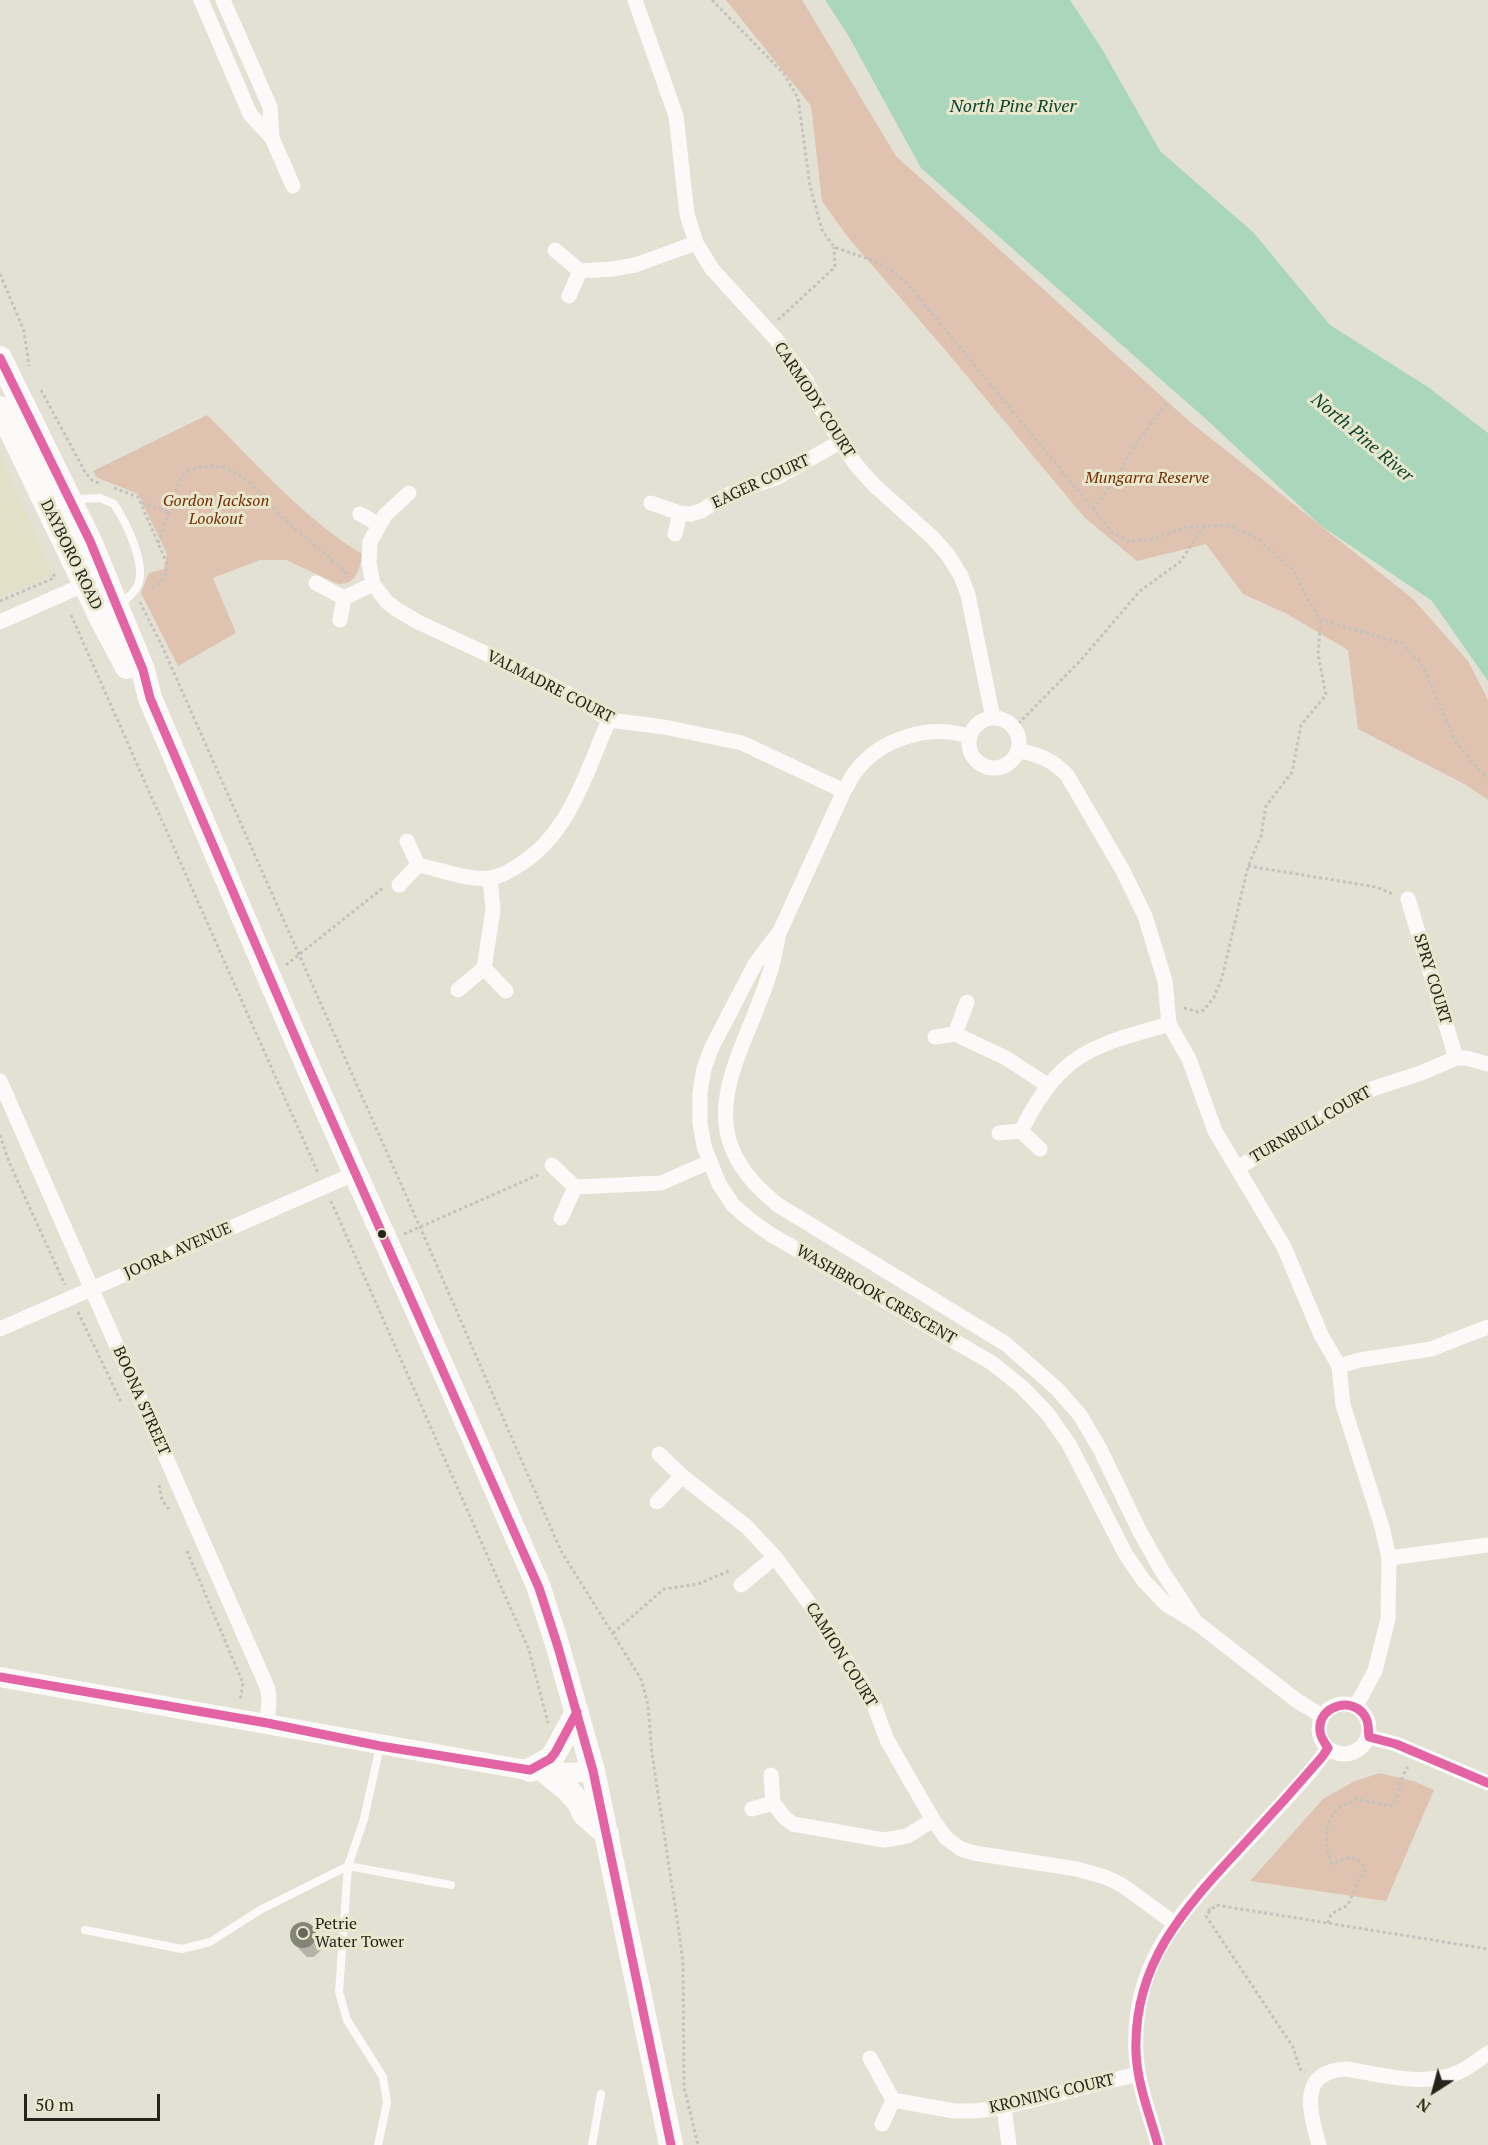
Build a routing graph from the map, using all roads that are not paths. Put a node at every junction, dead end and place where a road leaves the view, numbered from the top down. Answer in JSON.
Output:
{"nodes":[{"id":1,"x":201,"y":0,"type":"edge"},
{"id":2,"x":223,"y":0,"type":"edge"},
{"id":3,"x":635,"y":0,"type":"edge"},
{"id":4,"x":272,"y":138,"type":"junction"},
{"id":5,"x":294,"y":186,"type":"dead end"},
{"id":6,"x":696,"y":243,"type":"junction"},
{"id":7,"x":555,"y":249,"type":"dead end"},
{"id":8,"x":580,"y":271,"type":"junction"},
{"id":9,"x":569,"y":296,"type":"dead end"},
{"id":10,"x":0,"y":358,"type":"edge"},
{"id":11,"x":0,"y":408,"type":"edge"},
{"id":12,"x":840,"y":442,"type":"junction"},
{"id":13,"x":409,"y":494,"type":"dead end"},
{"id":14,"x":70,"y":500,"type":"junction"},
{"id":15,"x":651,"y":503,"type":"dead end"},
{"id":16,"x":680,"y":513,"type":"junction"},
{"id":17,"x":360,"y":514,"type":"dead end"},
{"id":18,"x":378,"y":524,"type":"junction"},
{"id":19,"x":675,"y":534,"type":"dead end"},
{"id":20,"x":95,"y":580,"type":"junction"},
{"id":21,"x":316,"y":584,"type":"dead end"},
{"id":22,"x":373,"y":584,"type":"junction"},
{"id":23,"x":344,"y":598,"type":"junction"},
{"id":24,"x":126,"y":599,"type":"junction"},
{"id":25,"x":340,"y":620,"type":"dead end"},
{"id":26,"x":0,"y":622,"type":"edge"},
{"id":27,"x":150,"y":698,"type":"junction"},
{"id":28,"x":993,"y":718,"type":"junction"},
{"id":29,"x":609,"y":720,"type":"junction"},
{"id":30,"x":969,"y":737,"type":"junction"},
{"id":31,"x":1019,"y":751,"type":"junction"},
{"id":32,"x":844,"y":791,"type":"junction"},
{"id":33,"x":407,"y":841,"type":"dead end"},
{"id":34,"x":418,"y":865,"type":"junction"},
{"id":35,"x":490,"y":878,"type":"junction"},
{"id":36,"x":399,"y":885,"type":"road end"},
{"id":37,"x":1408,"y":899,"type":"road end"},
{"id":38,"x":780,"y":931,"type":"junction"},
{"id":39,"x":484,"y":968,"type":"junction"},
{"id":40,"x":458,"y":990,"type":"dead end"},
{"id":41,"x":506,"y":991,"type":"dead end"},
{"id":42,"x":967,"y":1002,"type":"dead end"},
{"id":43,"x":1169,"y":1024,"type":"junction"},
{"id":44,"x":956,"y":1034,"type":"junction"},
{"id":45,"x":935,"y":1037,"type":"dead end"},
{"id":46,"x":1456,"y":1058,"type":"junction"},
{"id":47,"x":1488,"y":1064,"type":"edge"},
{"id":48,"x":0,"y":1081,"type":"edge"},
{"id":49,"x":1049,"y":1086,"type":"junction"},
{"id":50,"x":1021,"y":1131,"type":"junction"},
{"id":51,"x":999,"y":1133,"type":"dead end"},
{"id":52,"x":1040,"y":1149,"type":"dead end"},
{"id":53,"x":709,"y":1162,"type":"junction"},
{"id":54,"x":552,"y":1165,"type":"road end"},
{"id":55,"x":1237,"y":1168,"type":"junction"},
{"id":56,"x":356,"y":1173,"type":"junction"},
{"id":57,"x":575,"y":1188,"type":"junction"},
{"id":58,"x":561,"y":1218,"type":"dead end"},
{"id":59,"x":92,"y":1289,"type":"junction"},
{"id":60,"x":1488,"y":1327,"type":"edge"},
{"id":61,"x":0,"y":1329,"type":"edge"},
{"id":62,"x":1339,"y":1366,"type":"junction"},
{"id":63,"x":660,"y":1454,"type":"dead end"},
{"id":64,"x":682,"y":1476,"type":"junction"},
{"id":65,"x":657,"y":1502,"type":"dead end"},
{"id":66,"x":1488,"y":1545,"type":"edge"},
{"id":67,"x":775,"y":1557,"type":"junction"},
{"id":68,"x":1389,"y":1558,"type":"junction"},
{"id":69,"x":741,"y":1585,"type":"dead end"},
{"id":70,"x":1197,"y":1623,"type":"junction"},
{"id":71,"x":0,"y":1677,"type":"edge"},
{"id":72,"x":1356,"y":1707,"type":"junction"},
{"id":73,"x":576,"y":1712,"type":"junction"},
{"id":74,"x":1322,"y":1716,"type":"junction"},
{"id":75,"x":267,"y":1724,"type":"junction"},
{"id":76,"x":1369,"y":1737,"type":"junction"},
{"id":77,"x":380,"y":1746,"type":"junction"},
{"id":78,"x":1328,"y":1749,"type":"junction"},
{"id":79,"x":538,"y":1771,"type":"junction"},
{"id":80,"x":593,"y":1771,"type":"junction"},
{"id":81,"x":771,"y":1774,"type":"dead end"},
{"id":82,"x":1488,"y":1783,"type":"edge"},
{"id":83,"x":773,"y":1803,"type":"junction"},
{"id":84,"x":752,"y":1809,"type":"dead end"},
{"id":85,"x":933,"y":1820,"type":"junction"},
{"id":86,"x":607,"y":1834,"type":"junction"},
{"id":87,"x":348,"y":1866,"type":"junction"},
{"id":88,"x":451,"y":1885,"type":"dead end"},
{"id":89,"x":1174,"y":1923,"type":"junction"},
{"id":90,"x":85,"y":1930,"type":"dead end"},
{"id":91,"x":1488,"y":2053,"type":"edge"},
{"id":92,"x":870,"y":2058,"type":"dead end"},
{"id":93,"x":1138,"y":2074,"type":"junction"},
{"id":94,"x":601,"y":2094,"type":"dead end"},
{"id":95,"x":893,"y":2100,"type":"junction"},
{"id":96,"x":1004,"y":2107,"type":"junction"},
{"id":97,"x":882,"y":2124,"type":"dead end"},
{"id":98,"x":378,"y":2145,"type":"edge"},
{"id":99,"x":592,"y":2145,"type":"edge"},
{"id":100,"x":671,"y":2145,"type":"edge"},
{"id":101,"x":1009,"y":2145,"type":"edge"},
{"id":102,"x":1158,"y":2145,"type":"edge"},
{"id":103,"x":1319,"y":2145,"type":"edge"}],
"edges":[{"from":1,"to":4,"type":"street"},
{"from":2,"to":4,"type":"street"},
{"from":3,"to":6,"type":"street","name":"CARMODY COURT"},
{"from":4,"to":5,"type":"street"},
{"from":6,"to":8,"type":"street"},
{"from":6,"to":12,"type":"street","name":"CARMODY COURT"},
{"from":7,"to":8,"type":"street"},
{"from":8,"to":9,"type":"street"},
{"from":10,"to":14,"type":"main road","name":"DAYBORO ROAD"},
{"from":11,"to":20,"type":"main road","name":"DAYBORO ROAD"},
{"from":12,"to":16,"type":"street","name":"EAGER COURT"},
{"from":12,"to":28,"type":"street","name":"CARMODY COURT"},
{"from":13,"to":18,"type":"street"},
{"from":14,"to":20,"type":"main road","name":"DAYBORO ROAD"},
{"from":14,"to":24,"type":"lane"},
{"from":15,"to":16,"type":"street"},
{"from":16,"to":19,"type":"street"},
{"from":17,"to":18,"type":"street"},
{"from":18,"to":22,"type":"street"},
{"from":20,"to":24,"type":"main road","name":"DAYBORO ROAD"},
{"from":20,"to":26,"type":"street"},
{"from":20,"to":27,"type":"main road","name":"DAYBORO ROAD"},
{"from":21,"to":23,"type":"street"},
{"from":22,"to":23,"type":"street"},
{"from":22,"to":29,"type":"street","name":"VALMADRE COURT"},
{"from":23,"to":25,"type":"street"},
{"from":24,"to":27,"type":"main road","name":"DAYBORO ROAD"},
{"from":27,"to":56,"type":"main road","name":"DAYBORO ROAD"},
{"from":28,"to":30,"type":"street"},
{"from":28,"to":31,"type":"street"},
{"from":29,"to":32,"type":"street","name":"VALMADRE COURT"},
{"from":29,"to":35,"type":"street"},
{"from":30,"to":31,"type":"street"},
{"from":30,"to":32,"type":"street","name":"WASHBROOK CRESCENT"},
{"from":31,"to":43,"type":"street"},
{"from":32,"to":38,"type":"street","name":"WASHBROOK CRESCENT"},
{"from":33,"to":34,"type":"street"},
{"from":34,"to":35,"type":"street"},
{"from":34,"to":36,"type":"street"},
{"from":35,"to":39,"type":"street"},
{"from":37,"to":46,"type":"street","name":"SPRY COURT"},
{"from":38,"to":53,"type":"street","name":"WASHBROOK CRESCENT"},
{"from":38,"to":70,"type":"street","name":"WASHBROOK CRESCENT"},
{"from":39,"to":40,"type":"street"},
{"from":39,"to":41,"type":"street"},
{"from":42,"to":44,"type":"street"},
{"from":43,"to":49,"type":"street"},
{"from":43,"to":55,"type":"street"},
{"from":44,"to":45,"type":"street"},
{"from":44,"to":49,"type":"street"},
{"from":46,"to":47,"type":"street"},
{"from":46,"to":55,"type":"street","name":"TURNBULL COURT"},
{"from":48,"to":59,"type":"street","name":"BOONA STREET"},
{"from":49,"to":50,"type":"street"},
{"from":50,"to":51,"type":"street"},
{"from":50,"to":52,"type":"street"},
{"from":53,"to":57,"type":"street"},
{"from":53,"to":70,"type":"street","name":"WASHBROOK CRESCENT"},
{"from":54,"to":57,"type":"street"},
{"from":55,"to":62,"type":"street"},
{"from":56,"to":59,"type":"street","name":"JOORA AVENUE"},
{"from":56,"to":73,"type":"main road","name":"DAYBORO ROAD"},
{"from":57,"to":58,"type":"street"},
{"from":59,"to":61,"type":"street","name":"JOORA AVENUE"},
{"from":59,"to":75,"type":"street","name":"BOONA STREET"},
{"from":60,"to":62,"type":"street"},
{"from":62,"to":68,"type":"street"},
{"from":63,"to":64,"type":"street","name":"CAMION COURT"},
{"from":64,"to":65,"type":"street"},
{"from":64,"to":67,"type":"street","name":"CAMION COURT"},
{"from":66,"to":68,"type":"street"},
{"from":67,"to":69,"type":"street"},
{"from":67,"to":85,"type":"street","name":"CAMION COURT"},
{"from":68,"to":72,"type":"street"},
{"from":70,"to":74,"type":"street","name":"WASHBROOK CRESCENT"},
{"from":71,"to":75,"type":"street"},
{"from":72,"to":74,"type":"street"},
{"from":72,"to":76,"type":"street"},
{"from":73,"to":79,"type":"main road"},
{"from":73,"to":80,"type":"main road","name":"DAYBORO ROAD"},
{"from":74,"to":78,"type":"street"},
{"from":75,"to":77,"type":"street"},
{"from":76,"to":78,"type":"street"},
{"from":76,"to":82,"type":"street"},
{"from":77,"to":79,"type":"street"},
{"from":77,"to":87,"type":"lane"},
{"from":78,"to":89,"type":"street"},
{"from":79,"to":80,"type":"street"},
{"from":79,"to":86,"type":"main road"},
{"from":80,"to":86,"type":"main road","name":"DAYBORO ROAD"},
{"from":81,"to":83,"type":"street"},
{"from":83,"to":84,"type":"street"},
{"from":83,"to":85,"type":"street"},
{"from":85,"to":89,"type":"street","name":"CAMION COURT"},
{"from":86,"to":100,"type":"main road","name":"DAYBORO ROAD"},
{"from":87,"to":88,"type":"lane"},
{"from":87,"to":90,"type":"lane"},
{"from":87,"to":98,"type":"lane"},
{"from":89,"to":93,"type":"street"},
{"from":91,"to":103,"type":"street"},
{"from":92,"to":95,"type":"street"},
{"from":93,"to":96,"type":"street","name":"KRONING COURT"},
{"from":93,"to":102,"type":"street"},
{"from":94,"to":99,"type":"lane"},
{"from":95,"to":96,"type":"street","name":"KRONING COURT"},
{"from":95,"to":97,"type":"street"},
{"from":96,"to":101,"type":"street"}]}
